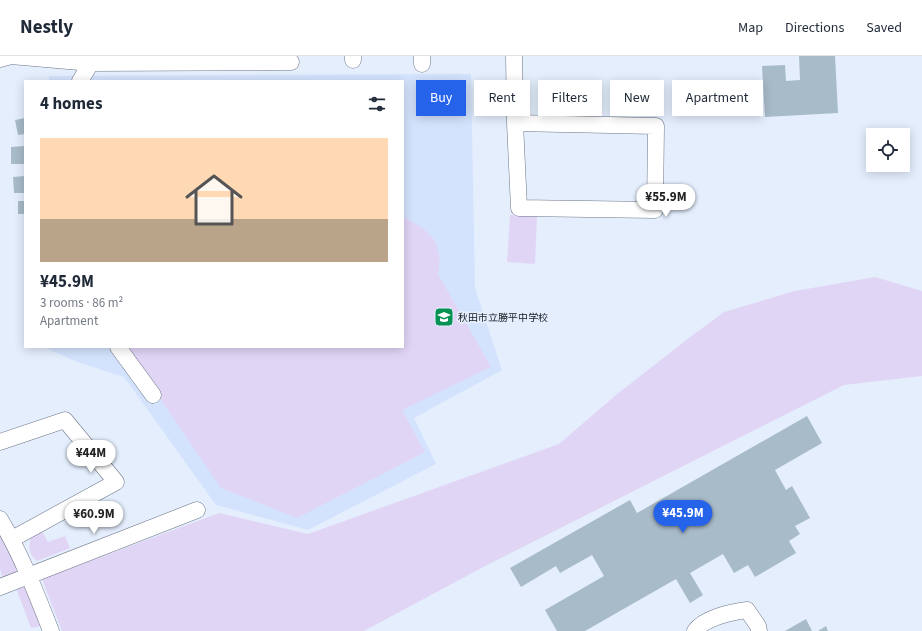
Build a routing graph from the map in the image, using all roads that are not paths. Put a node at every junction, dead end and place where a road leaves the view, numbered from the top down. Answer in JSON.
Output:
{"nodes":[{"id":1,"x":514,"y":56,"type":"edge"},
{"id":2,"x":0,"y":59,"type":"edge"},
{"id":3,"x":93,"y":60,"type":"edge"},
{"id":4,"x":292,"y":62,"type":"dead end"},
{"id":5,"x":81,"y":80,"type":"edge"},
{"id":6,"x":515,"y":123,"type":"junction"},
{"id":7,"x":119,"y":348,"type":"edge"},
{"id":8,"x":153,"y":396,"type":"dead end"},
{"id":9,"x":0,"y":442,"type":"edge"},
{"id":10,"x":197,"y":510,"type":"dead end"},
{"id":11,"x":0,"y":519,"type":"edge"},
{"id":12,"x":12,"y":539,"type":"junction"},
{"id":13,"x":29,"y":576,"type":"junction"},
{"id":14,"x":0,"y":587,"type":"edge"},
{"id":15,"x":52,"y":631,"type":"edge"},
{"id":16,"x":695,"y":631,"type":"edge"},
{"id":17,"x":759,"y":631,"type":"edge"}],
"edges":[{"from":1,"to":6,"type":"street"},
{"from":2,"to":3,"type":"street"},
{"from":3,"to":4,"type":"street"},
{"from":3,"to":5,"type":"street"},
{"from":6,"to":6,"type":"street"},
{"from":7,"to":8,"type":"street"},
{"from":9,"to":12,"type":"street"},
{"from":10,"to":13,"type":"street"},
{"from":11,"to":12,"type":"street"},
{"from":12,"to":13,"type":"street"},
{"from":13,"to":14,"type":"street"},
{"from":13,"to":15,"type":"street"},
{"from":16,"to":17,"type":"street"}]}
